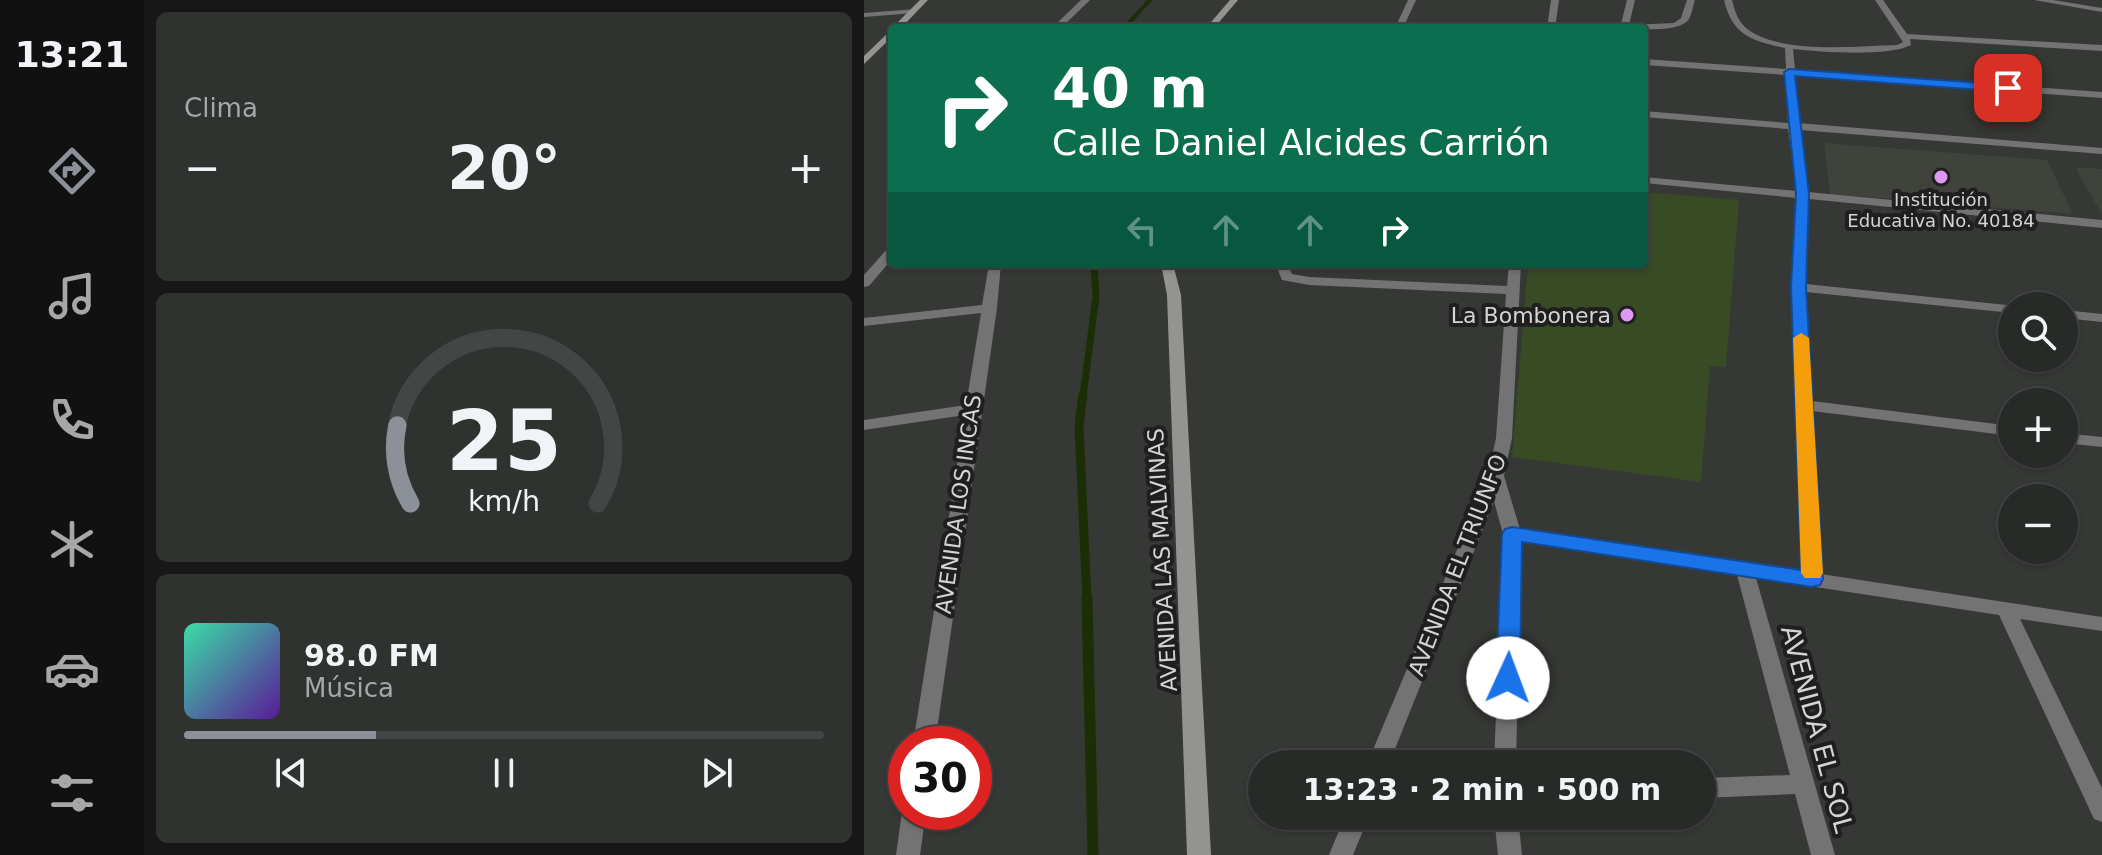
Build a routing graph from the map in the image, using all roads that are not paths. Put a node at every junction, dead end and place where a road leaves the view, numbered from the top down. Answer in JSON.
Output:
{"nodes":[{"id":1,"x":924,"y":0,"type":"edge"},
{"id":2,"x":1086,"y":0,"type":"edge"},
{"id":3,"x":1234,"y":0,"type":"edge"},
{"id":4,"x":1412,"y":0,"type":"edge"},
{"id":5,"x":1555,"y":0,"type":"edge"},
{"id":6,"x":1631,"y":0,"type":"edge"},
{"id":7,"x":1691,"y":0,"type":"edge"},
{"id":8,"x":1728,"y":0,"type":"edge"},
{"id":9,"x":1879,"y":0,"type":"edge"},
{"id":10,"x":2038,"y":0,"type":"edge"},
{"id":11,"x":2101,"y":5,"type":"edge"},
{"id":12,"x":914,"y":11,"type":"junction"},
{"id":13,"x":864,"y":15,"type":"edge"},
{"id":14,"x":900,"y":24,"type":"edge"},
{"id":15,"x":1060,"y":24,"type":"edge"},
{"id":16,"x":1213,"y":24,"type":"edge"},
{"id":17,"x":1401,"y":24,"type":"edge"},
{"id":18,"x":1552,"y":24,"type":"edge"},
{"id":19,"x":1625,"y":24,"type":"edge"},
{"id":20,"x":1648,"y":27,"type":"edge"},
{"id":21,"x":888,"y":36,"type":"edge"},
{"id":22,"x":1904,"y":36,"type":"junction"},
{"id":23,"x":1789,"y":48,"type":"junction"},
{"id":24,"x":2102,"y":48,"type":"edge"},
{"id":25,"x":864,"y":61,"type":"edge"},
{"id":26,"x":1648,"y":62,"type":"edge"},
{"id":27,"x":1789,"y":72,"type":"junction"},
{"id":28,"x":2102,"y":95,"type":"edge"},
{"id":29,"x":1648,"y":114,"type":"edge"},
{"id":30,"x":1793,"y":126,"type":"junction"},
{"id":31,"x":2102,"y":151,"type":"edge"},
{"id":32,"x":1648,"y":180,"type":"edge"},
{"id":33,"x":1803,"y":194,"type":"junction"},
{"id":34,"x":2102,"y":224,"type":"edge"},
{"id":35,"x":888,"y":256,"type":"edge"},
{"id":36,"x":995,"y":268,"type":"edge"},
{"id":37,"x":1168,"y":268,"type":"edge"},
{"id":38,"x":1514,"y":268,"type":"edge"},
{"id":39,"x":1287,"y":271,"type":"edge"},
{"id":40,"x":864,"y":283,"type":"edge"},
{"id":41,"x":1799,"y":287,"type":"junction"},
{"id":42,"x":1511,"y":290,"type":"junction"},
{"id":43,"x":990,"y":308,"type":"junction"},
{"id":44,"x":1998,"y":308,"type":"edge"},
{"id":45,"x":2078,"y":315,"type":"edge"},
{"id":46,"x":2102,"y":318,"type":"edge"},
{"id":47,"x":864,"y":322,"type":"edge"},
{"id":48,"x":1805,"y":405,"type":"junction"},
{"id":49,"x":971,"y":409,"type":"junction"},
{"id":50,"x":864,"y":425,"type":"edge"},
{"id":51,"x":1998,"y":429,"type":"edge"},
{"id":52,"x":2078,"y":439,"type":"edge"},
{"id":53,"x":2102,"y":442,"type":"edge"},
{"id":54,"x":1496,"y":476,"type":"junction"},
{"id":55,"x":1512,"y":534,"type":"junction"},
{"id":56,"x":1745,"y":571,"type":"junction"},
{"id":57,"x":1812,"y":579,"type":"junction"},
{"id":58,"x":2005,"y":608,"type":"junction"},
{"id":59,"x":2102,"y":624,"type":"edge"},
{"id":60,"x":927,"y":726,"type":"edge"},
{"id":61,"x":1384,"y":750,"type":"edge"},
{"id":62,"x":1505,"y":750,"type":"edge"},
{"id":63,"x":1803,"y":784,"type":"junction"},
{"id":64,"x":1716,"y":787,"type":"edge"},
{"id":65,"x":2102,"y":812,"type":"edge"},
{"id":66,"x":911,"y":830,"type":"edge"},
{"id":67,"x":1351,"y":830,"type":"edge"},
{"id":68,"x":1507,"y":830,"type":"edge"},
{"id":69,"x":908,"y":855,"type":"edge"},
{"id":70,"x":1199,"y":855,"type":"edge"},
{"id":71,"x":1341,"y":855,"type":"edge"},
{"id":72,"x":1510,"y":855,"type":"edge"},
{"id":73,"x":1823,"y":855,"type":"edge"}],
"edges":[{"from":1,"to":12,"type":"street"},
{"from":2,"to":15,"type":"street"},
{"from":3,"to":16,"type":"street"},
{"from":4,"to":17,"type":"street"},
{"from":5,"to":18,"type":"street"},
{"from":6,"to":19,"type":"street"},
{"from":7,"to":20,"type":"street"},
{"from":8,"to":23,"type":"street"},
{"from":9,"to":22,"type":"street"},
{"from":10,"to":11,"type":"street"},
{"from":12,"to":13,"type":"street"},
{"from":12,"to":14,"type":"street"},
{"from":21,"to":25,"type":"street"},
{"from":22,"to":23,"type":"street"},
{"from":22,"to":24,"type":"street"},
{"from":23,"to":27,"type":"street"},
{"from":26,"to":27,"type":"street"},
{"from":27,"to":28,"type":"street"},
{"from":27,"to":30,"type":"street"},
{"from":29,"to":30,"type":"street"},
{"from":30,"to":31,"type":"street"},
{"from":30,"to":33,"type":"street"},
{"from":32,"to":33,"type":"street"},
{"from":33,"to":34,"type":"street"},
{"from":33,"to":41,"type":"street"},
{"from":35,"to":40,"type":"street"},
{"from":36,"to":43,"type":"street","name":"AVENIDA LOS INCAS"},
{"from":37,"to":70,"type":"street","name":"AVENIDA LAS MALVINAS"},
{"from":38,"to":42,"type":"street","name":"AVENIDA EL TRIUNFO"},
{"from":39,"to":42,"type":"street"},
{"from":41,"to":44,"type":"street"},
{"from":41,"to":48,"type":"street"},
{"from":42,"to":54,"type":"street","name":"AVENIDA EL TRIUNFO"},
{"from":43,"to":47,"type":"street"},
{"from":43,"to":49,"type":"street","name":"AVENIDA LOS INCAS"},
{"from":45,"to":46,"type":"street"},
{"from":48,"to":51,"type":"street"},
{"from":48,"to":57,"type":"street"},
{"from":49,"to":50,"type":"street"},
{"from":49,"to":60,"type":"street","name":"AVENIDA LOS INCAS"},
{"from":52,"to":53,"type":"street"},
{"from":54,"to":55,"type":"street"},
{"from":54,"to":61,"type":"street","name":"AVENIDA EL TRIUNFO"},
{"from":55,"to":56,"type":"street"},
{"from":55,"to":62,"type":"street"},
{"from":56,"to":57,"type":"street"},
{"from":56,"to":63,"type":"street","name":"AVENIDA EL SOL"},
{"from":57,"to":58,"type":"street"},
{"from":58,"to":59,"type":"street"},
{"from":58,"to":65,"type":"street"},
{"from":63,"to":64,"type":"street"},
{"from":63,"to":73,"type":"street","name":"AVENIDA EL SOL"},
{"from":66,"to":69,"type":"street"},
{"from":67,"to":71,"type":"street"},
{"from":68,"to":72,"type":"street"}]}
